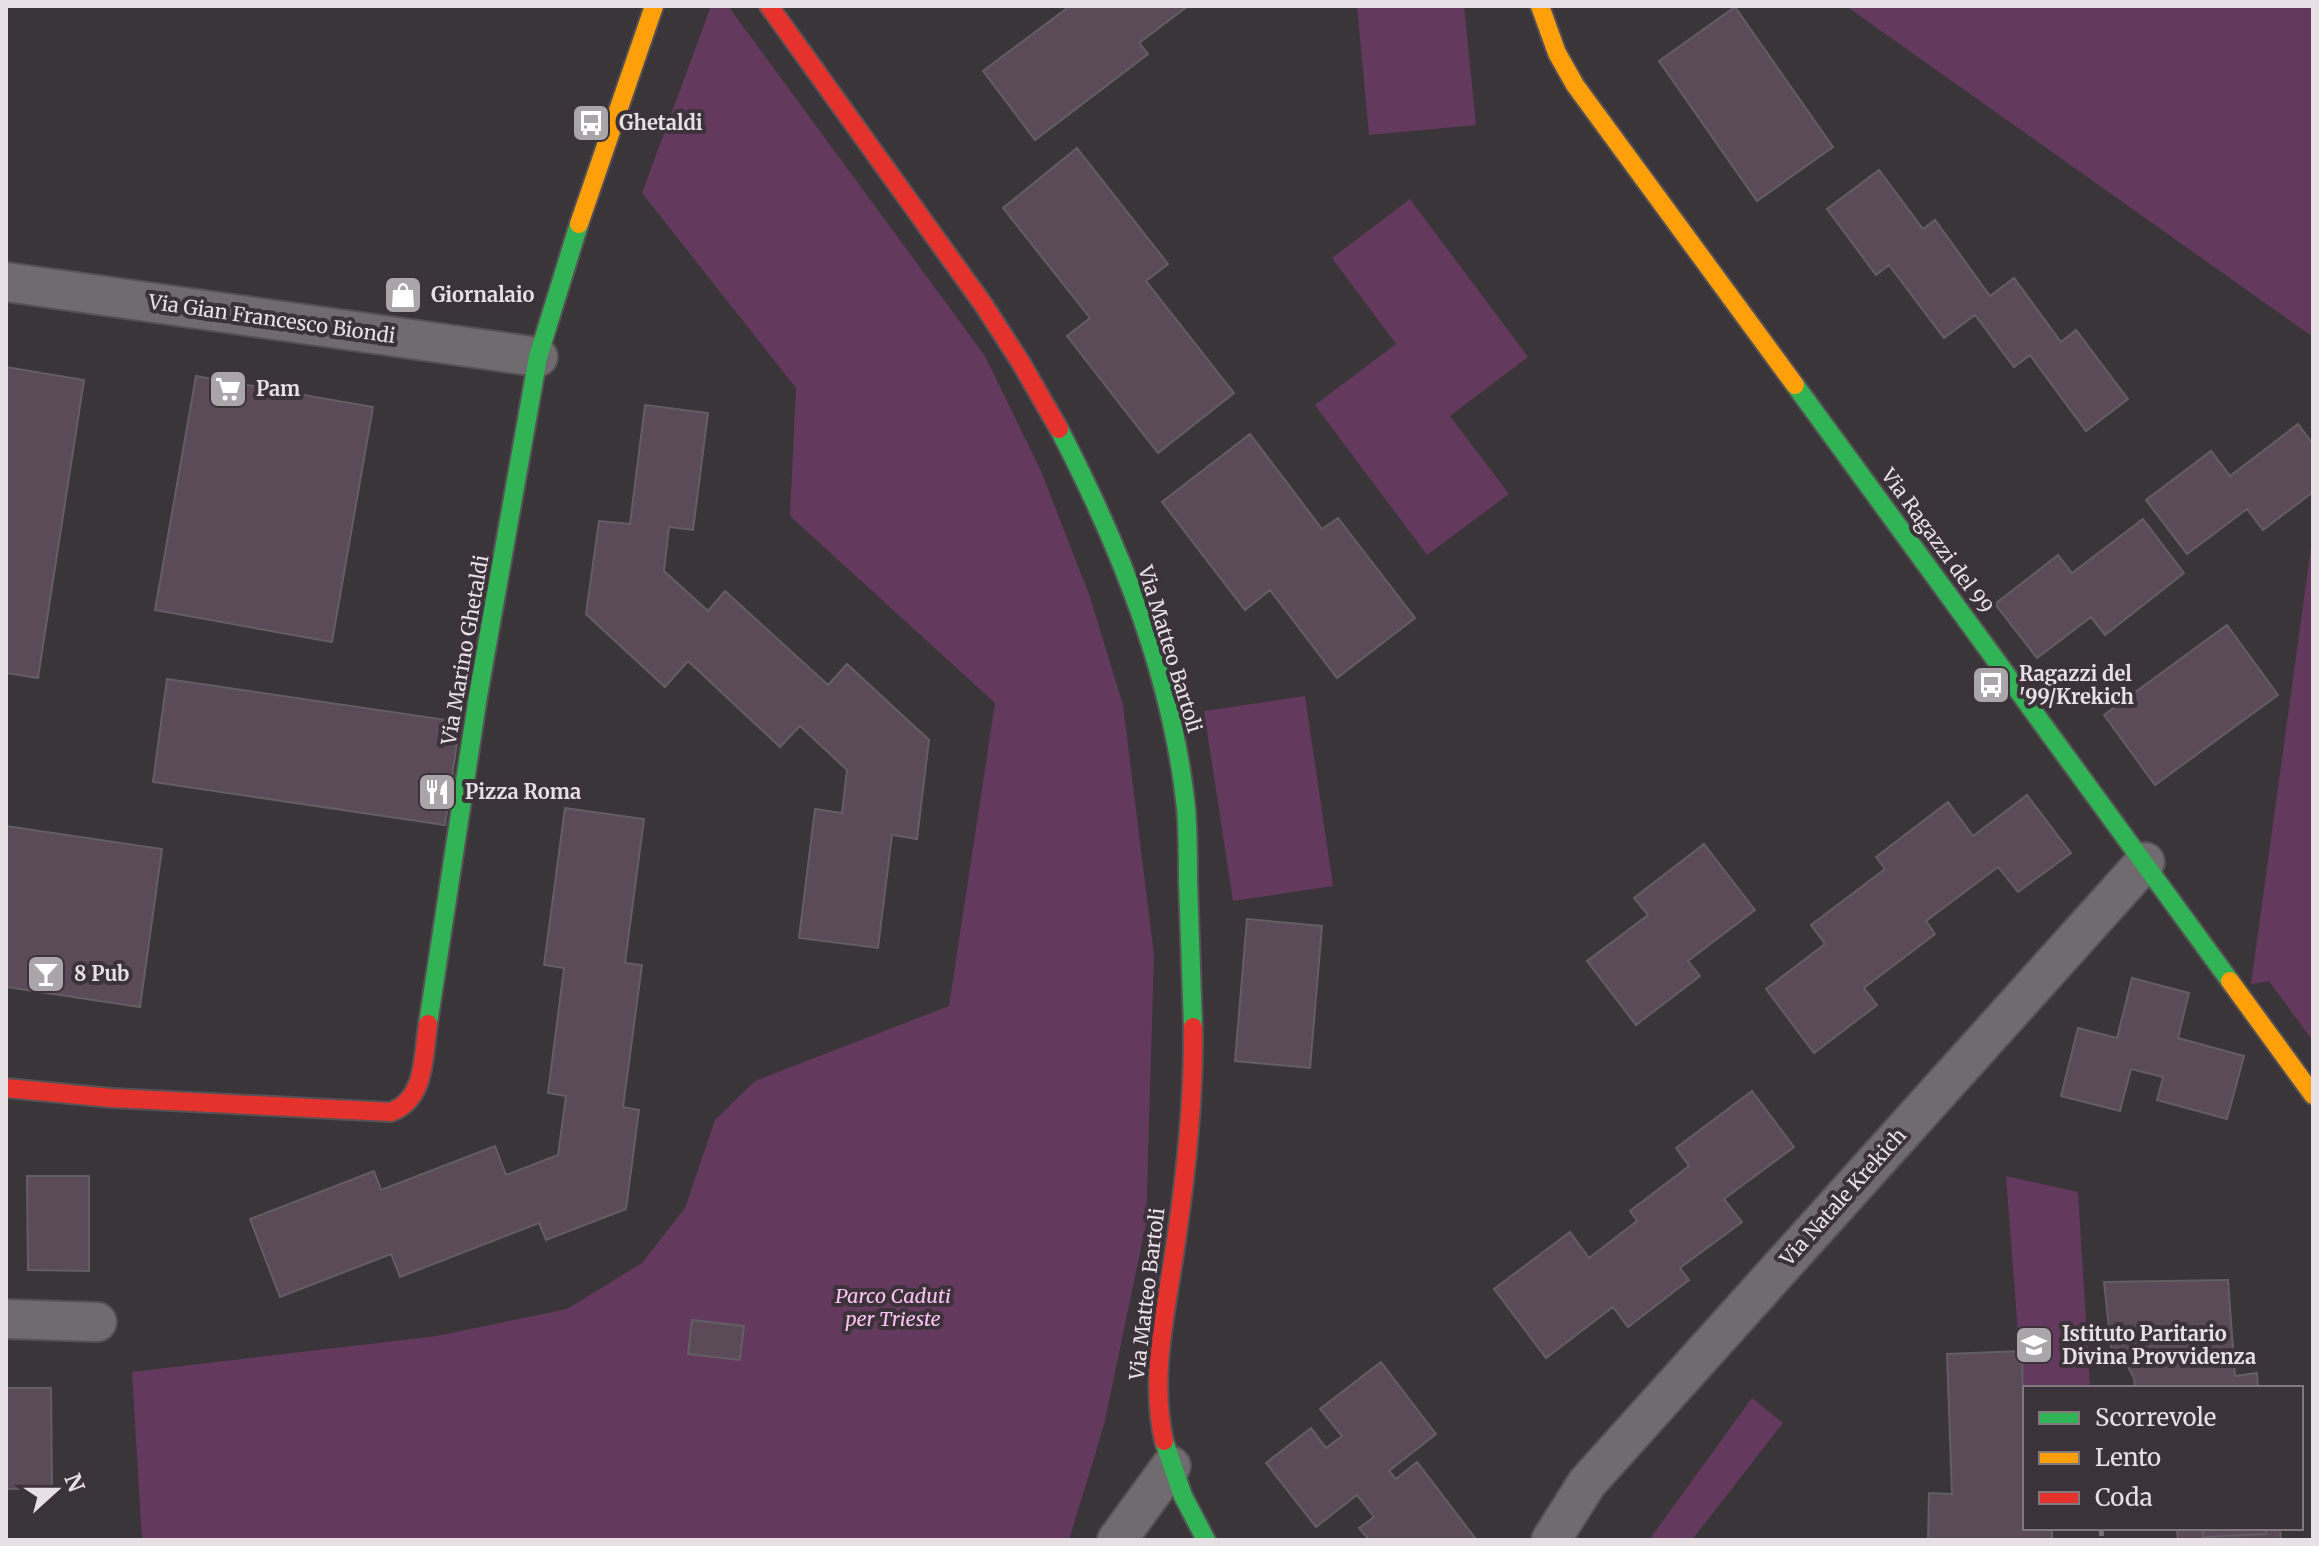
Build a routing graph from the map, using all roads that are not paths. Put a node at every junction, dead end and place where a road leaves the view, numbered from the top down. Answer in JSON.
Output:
{"nodes":[{"id":1,"x":654,"y":6,"type":"edge"},
{"id":2,"x":769,"y":6,"type":"edge"},
{"id":3,"x":1540,"y":6,"type":"edge"},
{"id":4,"x":6,"y":282,"type":"edge"},
{"id":5,"x":538,"y":357,"type":"junction"},
{"id":6,"x":2145,"y":862,"type":"junction"},
{"id":7,"x":6,"y":1088,"type":"edge"},
{"id":8,"x":2313,"y":1095,"type":"edge"},
{"id":9,"x":6,"y":1319,"type":"edge"},
{"id":10,"x":97,"y":1322,"type":"dead end"},
{"id":11,"x":1171,"y":1466,"type":"junction"},
{"id":12,"x":1117,"y":1540,"type":"edge"},
{"id":13,"x":1206,"y":1540,"type":"edge"},
{"id":14,"x":1551,"y":1540,"type":"edge"}],
"edges":[{"from":1,"to":5,"type":"street","name":"Via Marino Ghetaldi"},
{"from":2,"to":11,"type":"street","name":"Via Matteo Bartoli"},
{"from":3,"to":6,"type":"street","name":"Via Ragazzi del 99"},
{"from":4,"to":5,"type":"street","name":"Via Gian Francesco Biondi"},
{"from":5,"to":7,"type":"street","name":"Via Marino Ghetaldi"},
{"from":6,"to":8,"type":"street","name":"Via Ragazzi del 99"},
{"from":6,"to":14,"type":"street","name":"Via Natale Krekich"},
{"from":9,"to":10,"type":"street"},
{"from":11,"to":12,"type":"street"},
{"from":11,"to":13,"type":"street","name":"Via Matteo Bartoli"}]}
